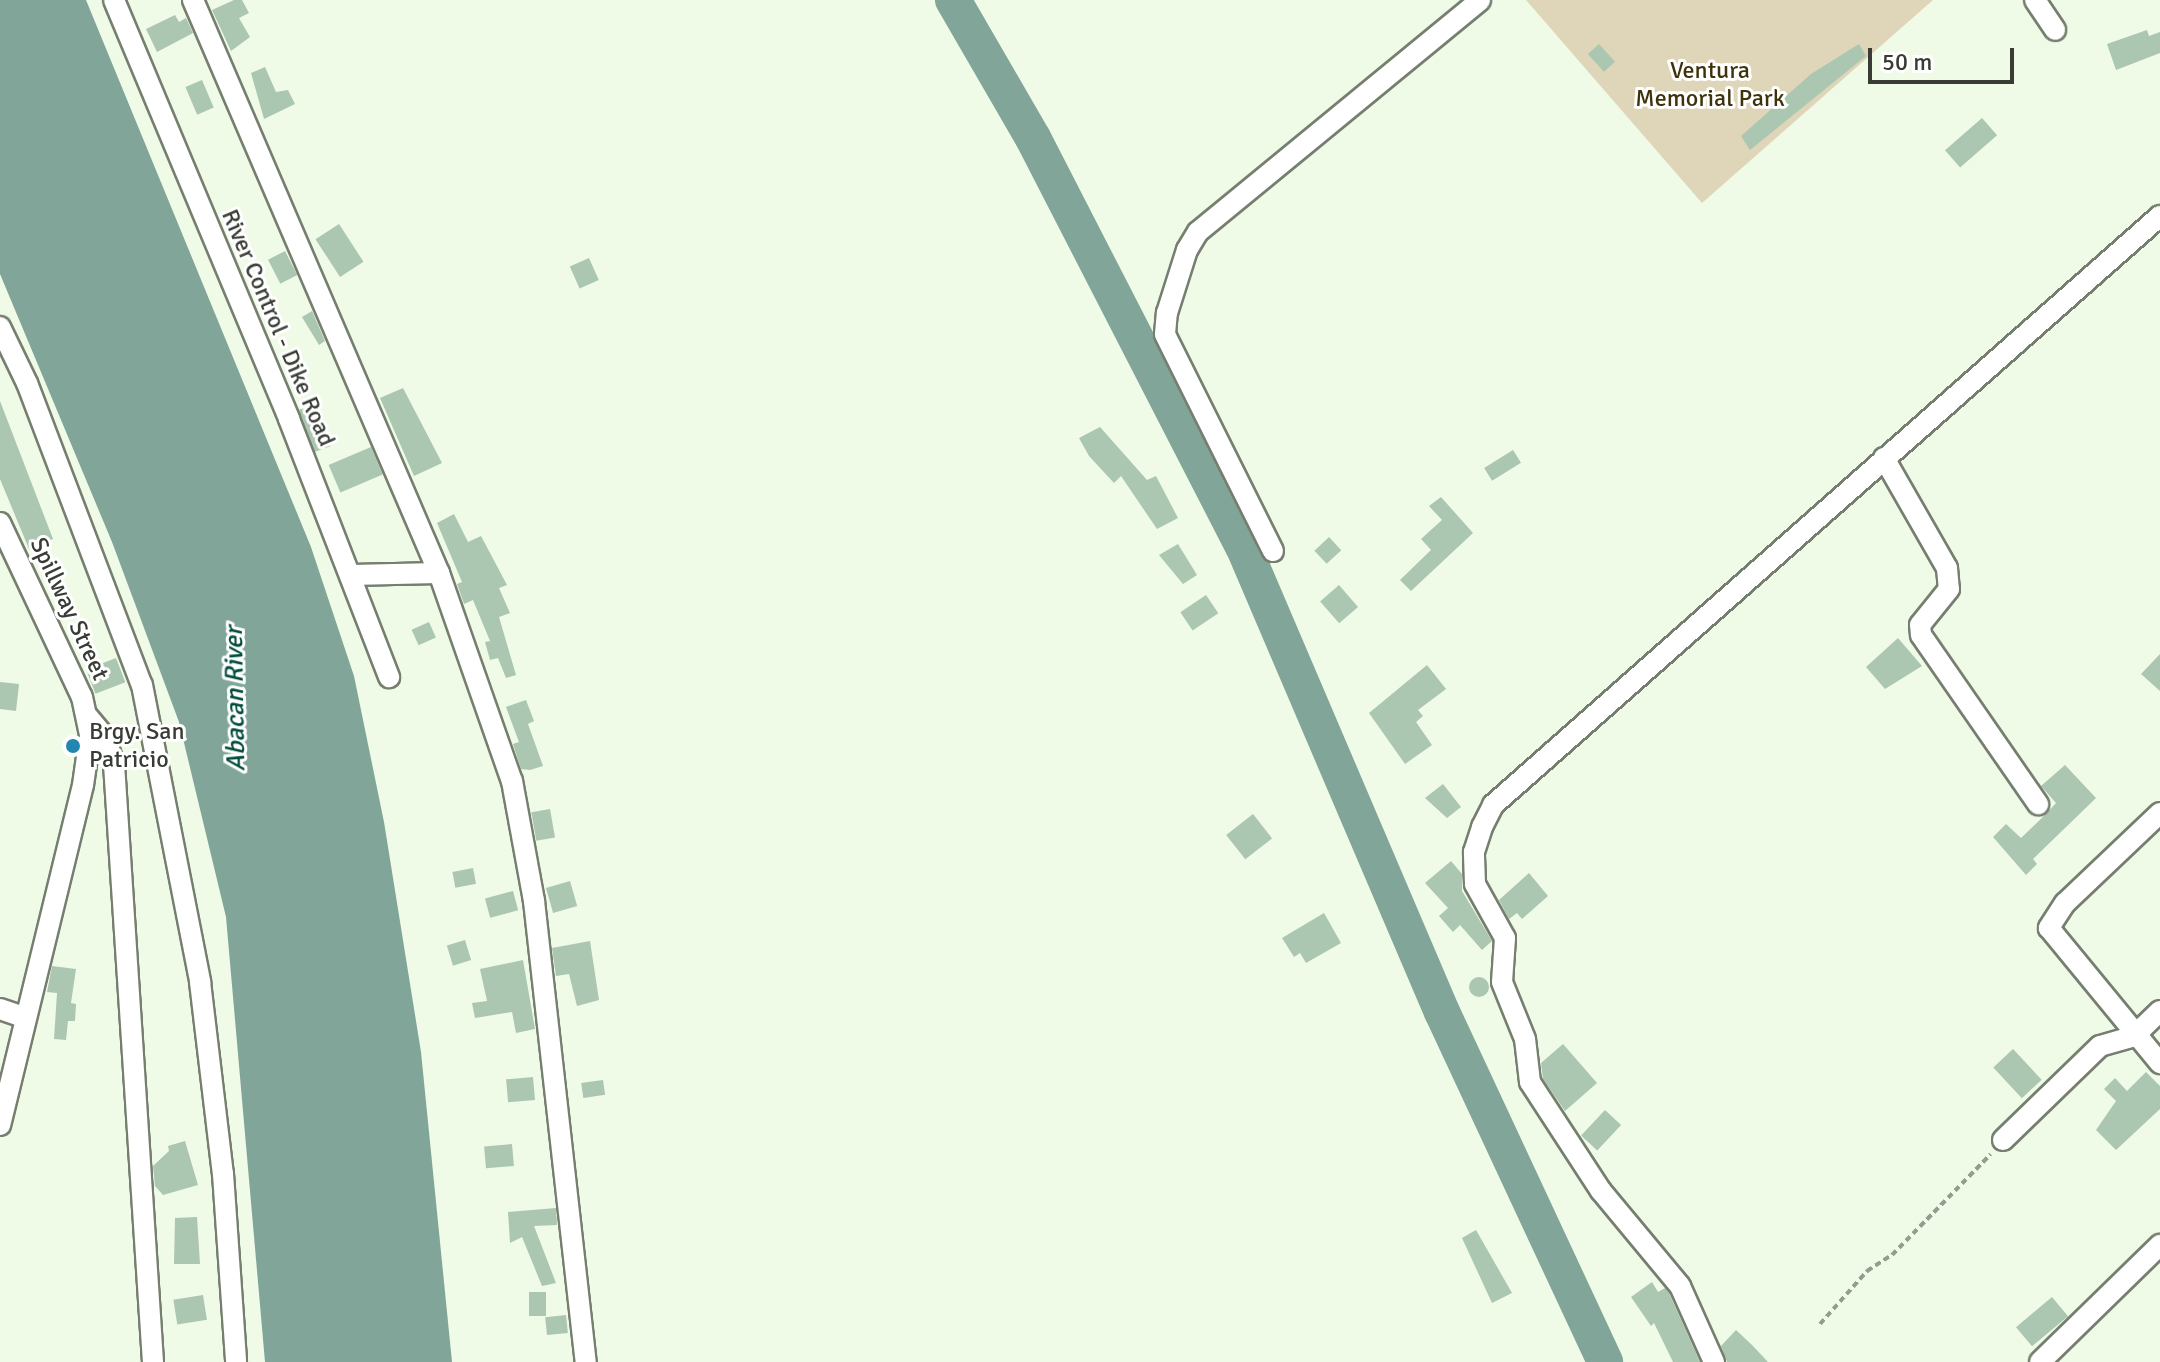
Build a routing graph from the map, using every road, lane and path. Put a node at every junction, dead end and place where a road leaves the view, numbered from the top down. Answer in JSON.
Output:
{"nodes":[{"id":1,"x":114,"y":0,"type":"edge"},
{"id":2,"x":193,"y":0,"type":"edge"},
{"id":3,"x":1480,"y":0,"type":"edge"},
{"id":4,"x":2035,"y":0,"type":"edge"},
{"id":5,"x":2055,"y":30,"type":"dead end"},
{"id":6,"x":2160,"y":216,"type":"edge"},
{"id":7,"x":0,"y":327,"type":"edge"},
{"id":8,"x":1884,"y":458,"type":"junction"},
{"id":9,"x":0,"y":523,"type":"edge"},
{"id":10,"x":1273,"y":551,"type":"dead end"},
{"id":11,"x":439,"y":573,"type":"junction"},
{"id":12,"x":350,"y":575,"type":"junction"},
{"id":13,"x":389,"y":677,"type":"dead end"},
{"id":14,"x":88,"y":717,"type":"junction"},
{"id":15,"x":2038,"y":804,"type":"dead end"},
{"id":16,"x":2160,"y":813,"type":"edge"},
{"id":17,"x":0,"y":1009,"type":"edge"},
{"id":18,"x":2160,"y":1011,"type":"edge"},
{"id":19,"x":23,"y":1017,"type":"junction"},
{"id":20,"x":2134,"y":1036,"type":"junction"},
{"id":21,"x":2160,"y":1063,"type":"edge"},
{"id":22,"x":0,"y":1125,"type":"edge"},
{"id":23,"x":2003,"y":1140,"type":"joint"},
{"id":24,"x":2160,"y":1245,"type":"edge"},
{"id":25,"x":1820,"y":1324,"type":"dead end"},
{"id":26,"x":153,"y":1362,"type":"edge"},
{"id":27,"x":236,"y":1362,"type":"edge"},
{"id":28,"x":586,"y":1362,"type":"edge"},
{"id":29,"x":1714,"y":1362,"type":"edge"},
{"id":30,"x":2040,"y":1362,"type":"edge"}],
"edges":[{"from":1,"to":12,"type":"street","name":"River Control - Dike Road"},
{"from":2,"to":11,"type":"street"},
{"from":3,"to":10,"type":"street"},
{"from":4,"to":5,"type":"street"},
{"from":6,"to":8,"type":"street"},
{"from":7,"to":27,"type":"street"},
{"from":8,"to":15,"type":"street"},
{"from":8,"to":29,"type":"street"},
{"from":9,"to":14,"type":"street","name":"Spillway Street"},
{"from":11,"to":12,"type":"street"},
{"from":11,"to":28,"type":"street"},
{"from":12,"to":13,"type":"street","name":"River Control - Dike Road"},
{"from":14,"to":19,"type":"street"},
{"from":14,"to":26,"type":"street"},
{"from":16,"to":20,"type":"street"},
{"from":17,"to":19,"type":"street"},
{"from":18,"to":20,"type":"street"},
{"from":19,"to":22,"type":"street"},
{"from":20,"to":21,"type":"street"},
{"from":20,"to":23,"type":"street"},
{"from":23,"to":25,"type":"path"},
{"from":24,"to":30,"type":"street"}]}
